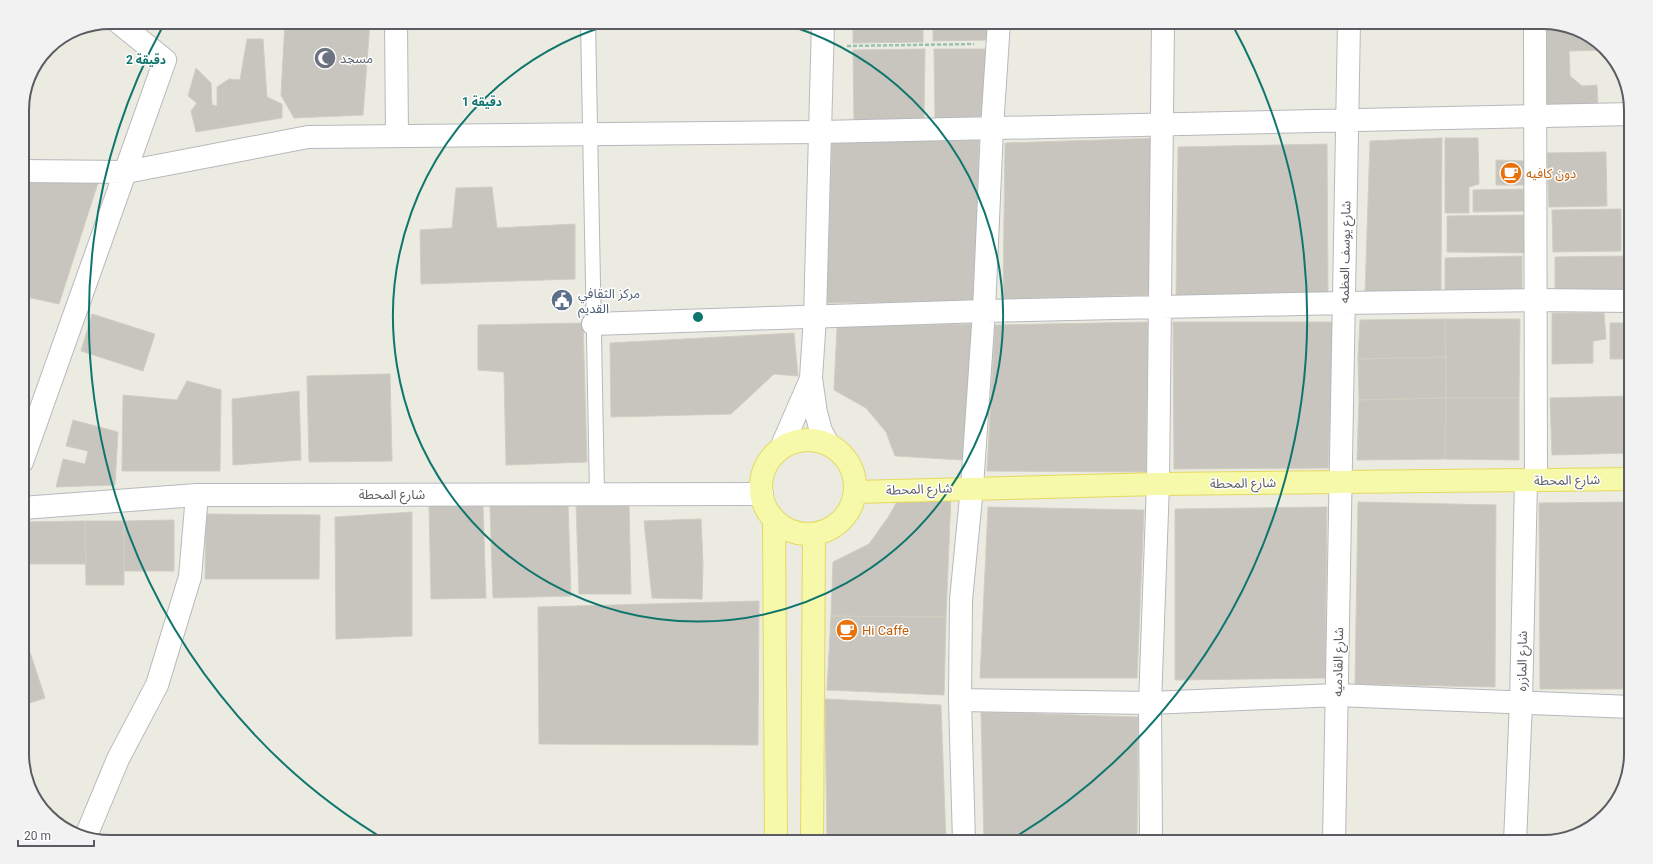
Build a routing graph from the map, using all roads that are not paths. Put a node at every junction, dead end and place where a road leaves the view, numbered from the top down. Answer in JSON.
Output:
{"nodes":[{"id":1,"x":127,"y":29,"type":"edge"},
{"id":2,"x":396,"y":29,"type":"edge"},
{"id":3,"x":588,"y":29,"type":"edge"},
{"id":4,"x":823,"y":29,"type":"edge"},
{"id":5,"x":999,"y":29,"type":"edge"},
{"id":6,"x":1164,"y":29,"type":"edge"},
{"id":7,"x":1349,"y":29,"type":"edge"},
{"id":8,"x":1535,"y":29,"type":"edge"},
{"id":9,"x":1624,"y":114,"type":"edge"},
{"id":10,"x":1535,"y":116,"type":"junction"},
{"id":11,"x":1348,"y":120,"type":"junction"},
{"id":12,"x":1162,"y":124,"type":"junction"},
{"id":13,"x":992,"y":128,"type":"junction"},
{"id":14,"x":820,"y":132,"type":"junction"},
{"id":15,"x":590,"y":134,"type":"junction"},
{"id":16,"x":397,"y":136,"type":"junction"},
{"id":17,"x":29,"y":171,"type":"edge"},
{"id":18,"x":126,"y":172,"type":"junction"},
{"id":19,"x":1536,"y":300,"type":"junction"},
{"id":20,"x":1624,"y":301,"type":"edge"},
{"id":21,"x":1344,"y":303,"type":"junction"},
{"id":22,"x":1160,"y":308,"type":"junction"},
{"id":23,"x":984,"y":311,"type":"junction"},
{"id":24,"x":815,"y":317,"type":"junction"},
{"id":25,"x":594,"y":324,"type":"junction"},
{"id":26,"x":811,"y":378,"type":"junction"},
{"id":27,"x":29,"y":442,"type":"edge"},
{"id":28,"x":828,"y":444,"type":"junction"},
{"id":29,"x":781,"y":448,"type":"junction"},
{"id":30,"x":1531,"y":480,"type":"junction"},
{"id":31,"x":1624,"y":480,"type":"edge"},
{"id":32,"x":1341,"y":482,"type":"junction"},
{"id":33,"x":1158,"y":484,"type":"junction"},
{"id":34,"x":972,"y":487,"type":"junction"},
{"id":35,"x":855,"y":492,"type":"junction"},
{"id":36,"x":597,"y":493,"type":"junction"},
{"id":37,"x":762,"y":494,"type":"junction"},
{"id":38,"x":197,"y":495,"type":"junction"},
{"id":39,"x":29,"y":507,"type":"edge"},
{"id":40,"x":774,"y":519,"type":"junction"},
{"id":41,"x":814,"y":534,"type":"junction"},
{"id":42,"x":1337,"y":695,"type":"junction"},
{"id":43,"x":960,"y":700,"type":"junction"},
{"id":44,"x":1521,"y":702,"type":"junction"},
{"id":45,"x":1150,"y":703,"type":"junction"},
{"id":46,"x":1624,"y":707,"type":"edge"},
{"id":47,"x":88,"y":832,"type":"edge"},
{"id":48,"x":776,"y":835,"type":"edge"},
{"id":49,"x":812,"y":835,"type":"edge"},
{"id":50,"x":964,"y":835,"type":"edge"},
{"id":51,"x":1151,"y":835,"type":"edge"},
{"id":52,"x":1334,"y":835,"type":"edge"},
{"id":53,"x":1515,"y":835,"type":"edge"}],
"edges":[{"from":1,"to":18,"type":"street"},
{"from":2,"to":16,"type":"street"},
{"from":3,"to":15,"type":"lane"},
{"from":4,"to":14,"type":"street"},
{"from":5,"to":13,"type":"street"},
{"from":6,"to":12,"type":"street"},
{"from":7,"to":11,"type":"street","name":"شارع يوسف العظمه"},
{"from":8,"to":10,"type":"street","name":"شارع المازره"},
{"from":9,"to":10,"type":"street"},
{"from":10,"to":11,"type":"street"},
{"from":10,"to":19,"type":"street","name":"شارع المازره"},
{"from":11,"to":12,"type":"street"},
{"from":11,"to":21,"type":"street","name":"شارع يوسف العظمه"},
{"from":12,"to":13,"type":"street"},
{"from":12,"to":22,"type":"street"},
{"from":13,"to":14,"type":"street"},
{"from":13,"to":23,"type":"street"},
{"from":14,"to":15,"type":"street"},
{"from":14,"to":24,"type":"street"},
{"from":15,"to":16,"type":"street"},
{"from":15,"to":25,"type":"lane"},
{"from":16,"to":18,"type":"street"},
{"from":17,"to":18,"type":"street"},
{"from":18,"to":27,"type":"street"},
{"from":19,"to":20,"type":"street"},
{"from":19,"to":21,"type":"street"},
{"from":19,"to":30,"type":"street","name":"شارع المازره"},
{"from":21,"to":22,"type":"street"},
{"from":21,"to":32,"type":"street","name":"شارع يوسف العظمه"},
{"from":22,"to":23,"type":"street"},
{"from":22,"to":33,"type":"street"},
{"from":23,"to":24,"type":"street"},
{"from":23,"to":34,"type":"street"},
{"from":24,"to":25,"type":"street"},
{"from":24,"to":26,"type":"street"},
{"from":25,"to":36,"type":"lane"},
{"from":26,"to":28,"type":"street"},
{"from":26,"to":29,"type":"street"},
{"from":28,"to":29,"type":"main road"},
{"from":28,"to":35,"type":"main road"},
{"from":29,"to":37,"type":"main road"},
{"from":30,"to":31,"type":"main road","name":"شارع المحطة"},
{"from":30,"to":32,"type":"main road","name":"شارع المحطة"},
{"from":30,"to":44,"type":"street","name":"شارع المازره"},
{"from":32,"to":33,"type":"main road","name":"شارع المحطة"},
{"from":32,"to":42,"type":"street","name":"شارع القادميه"},
{"from":33,"to":34,"type":"main road","name":"شارع المحطة"},
{"from":33,"to":45,"type":"street"},
{"from":34,"to":35,"type":"main road","name":"شارع المحطة"},
{"from":34,"to":43,"type":"street"},
{"from":35,"to":41,"type":"main road"},
{"from":36,"to":37,"type":"street","name":"شارع المحطة"},
{"from":36,"to":38,"type":"street","name":"شارع المحطة"},
{"from":37,"to":40,"type":"main road"},
{"from":38,"to":39,"type":"street","name":"شارع المحطة"},
{"from":38,"to":47,"type":"street"},
{"from":40,"to":41,"type":"main road"},
{"from":40,"to":48,"type":"main road"},
{"from":41,"to":49,"type":"main road"},
{"from":42,"to":44,"type":"street"},
{"from":42,"to":45,"type":"street"},
{"from":42,"to":52,"type":"street","name":"شارع القادميه"},
{"from":43,"to":45,"type":"street"},
{"from":43,"to":50,"type":"street"},
{"from":44,"to":46,"type":"street"},
{"from":44,"to":53,"type":"street","name":"شارع المازره"},
{"from":45,"to":51,"type":"street"}]}
